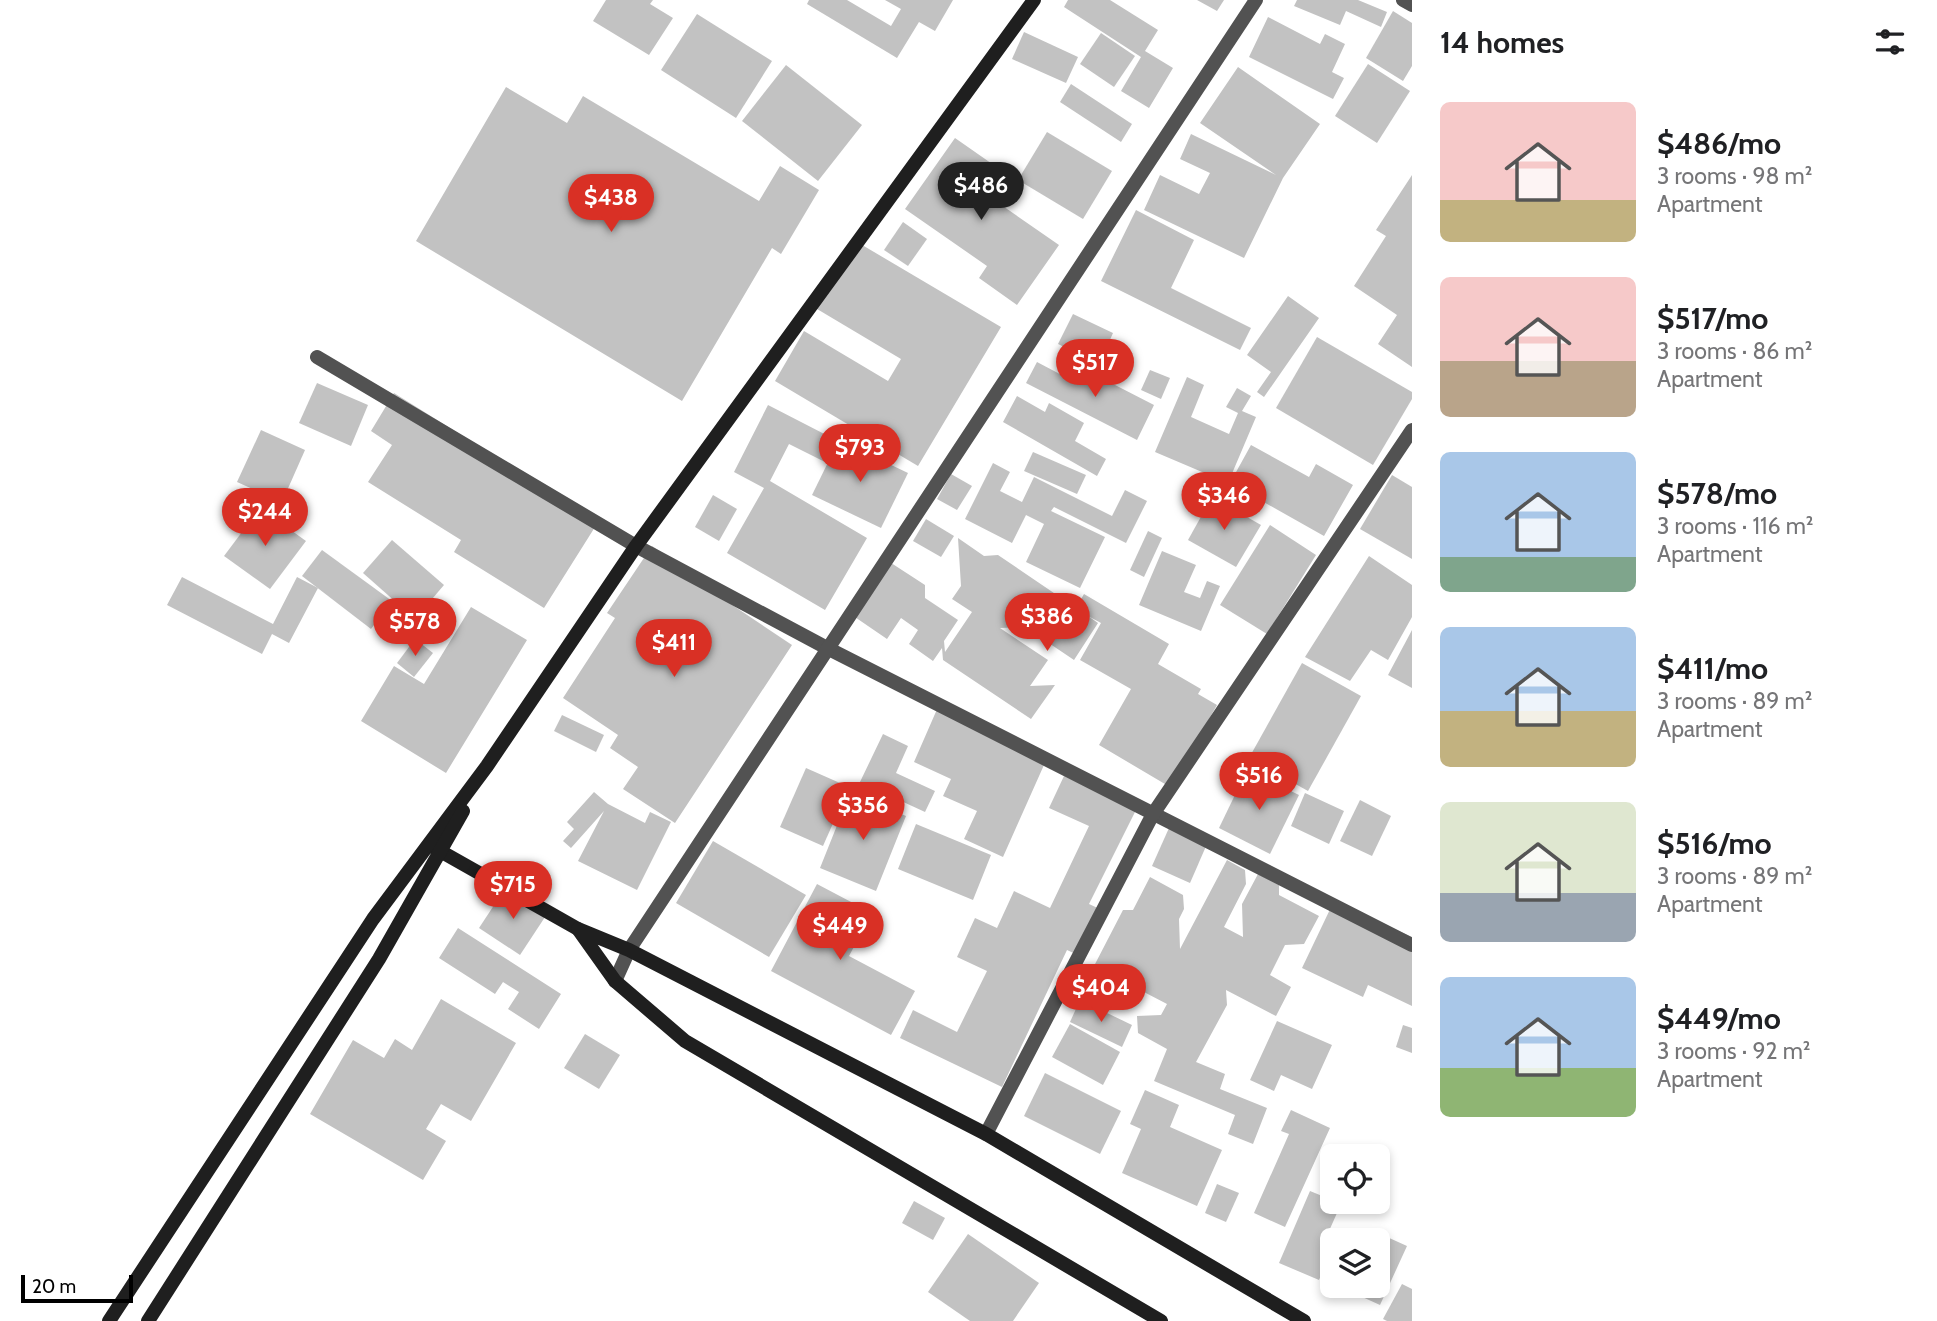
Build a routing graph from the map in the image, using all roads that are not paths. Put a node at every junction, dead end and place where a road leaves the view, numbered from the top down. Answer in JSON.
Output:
{"nodes":[{"id":1,"x":1034,"y":0,"type":"edge"},
{"id":2,"x":1256,"y":0,"type":"edge"},
{"id":3,"x":1403,"y":0,"type":"edge"},
{"id":4,"x":1412,"y":5,"type":"edge"},
{"id":5,"x":317,"y":357,"type":"dead end"},
{"id":6,"x":1412,"y":430,"type":"edge"},
{"id":7,"x":636,"y":546,"type":"junction"},
{"id":8,"x":827,"y":648,"type":"junction"},
{"id":9,"x":1153,"y":814,"type":"junction"},
{"id":10,"x":435,"y":848,"type":"junction"},
{"id":11,"x":578,"y":929,"type":"junction"},
{"id":12,"x":1412,"y":945,"type":"edge"},
{"id":13,"x":629,"y":950,"type":"junction"},
{"id":14,"x":615,"y":981,"type":"junction"},
{"id":15,"x":986,"y":1134,"type":"junction"},
{"id":16,"x":109,"y":1321,"type":"edge"},
{"id":17,"x":148,"y":1321,"type":"edge"},
{"id":18,"x":1161,"y":1321,"type":"edge"},
{"id":19,"x":1304,"y":1321,"type":"edge"}],
"edges":[{"from":1,"to":7,"type":"main road"},
{"from":2,"to":8,"type":"street"},
{"from":3,"to":4,"type":"street"},
{"from":5,"to":7,"type":"street"},
{"from":6,"to":9,"type":"street"},
{"from":7,"to":8,"type":"street"},
{"from":7,"to":10,"type":"main road"},
{"from":8,"to":9,"type":"street"},
{"from":8,"to":13,"type":"street"},
{"from":9,"to":12,"type":"street"},
{"from":9,"to":15,"type":"street"},
{"from":10,"to":11,"type":"main road"},
{"from":10,"to":16,"type":"main road"},
{"from":10,"to":17,"type":"main road"},
{"from":11,"to":13,"type":"main road"},
{"from":11,"to":14,"type":"main road"},
{"from":13,"to":14,"type":"street"},
{"from":13,"to":15,"type":"main road"},
{"from":14,"to":18,"type":"main road"},
{"from":15,"to":19,"type":"main road"}]}
